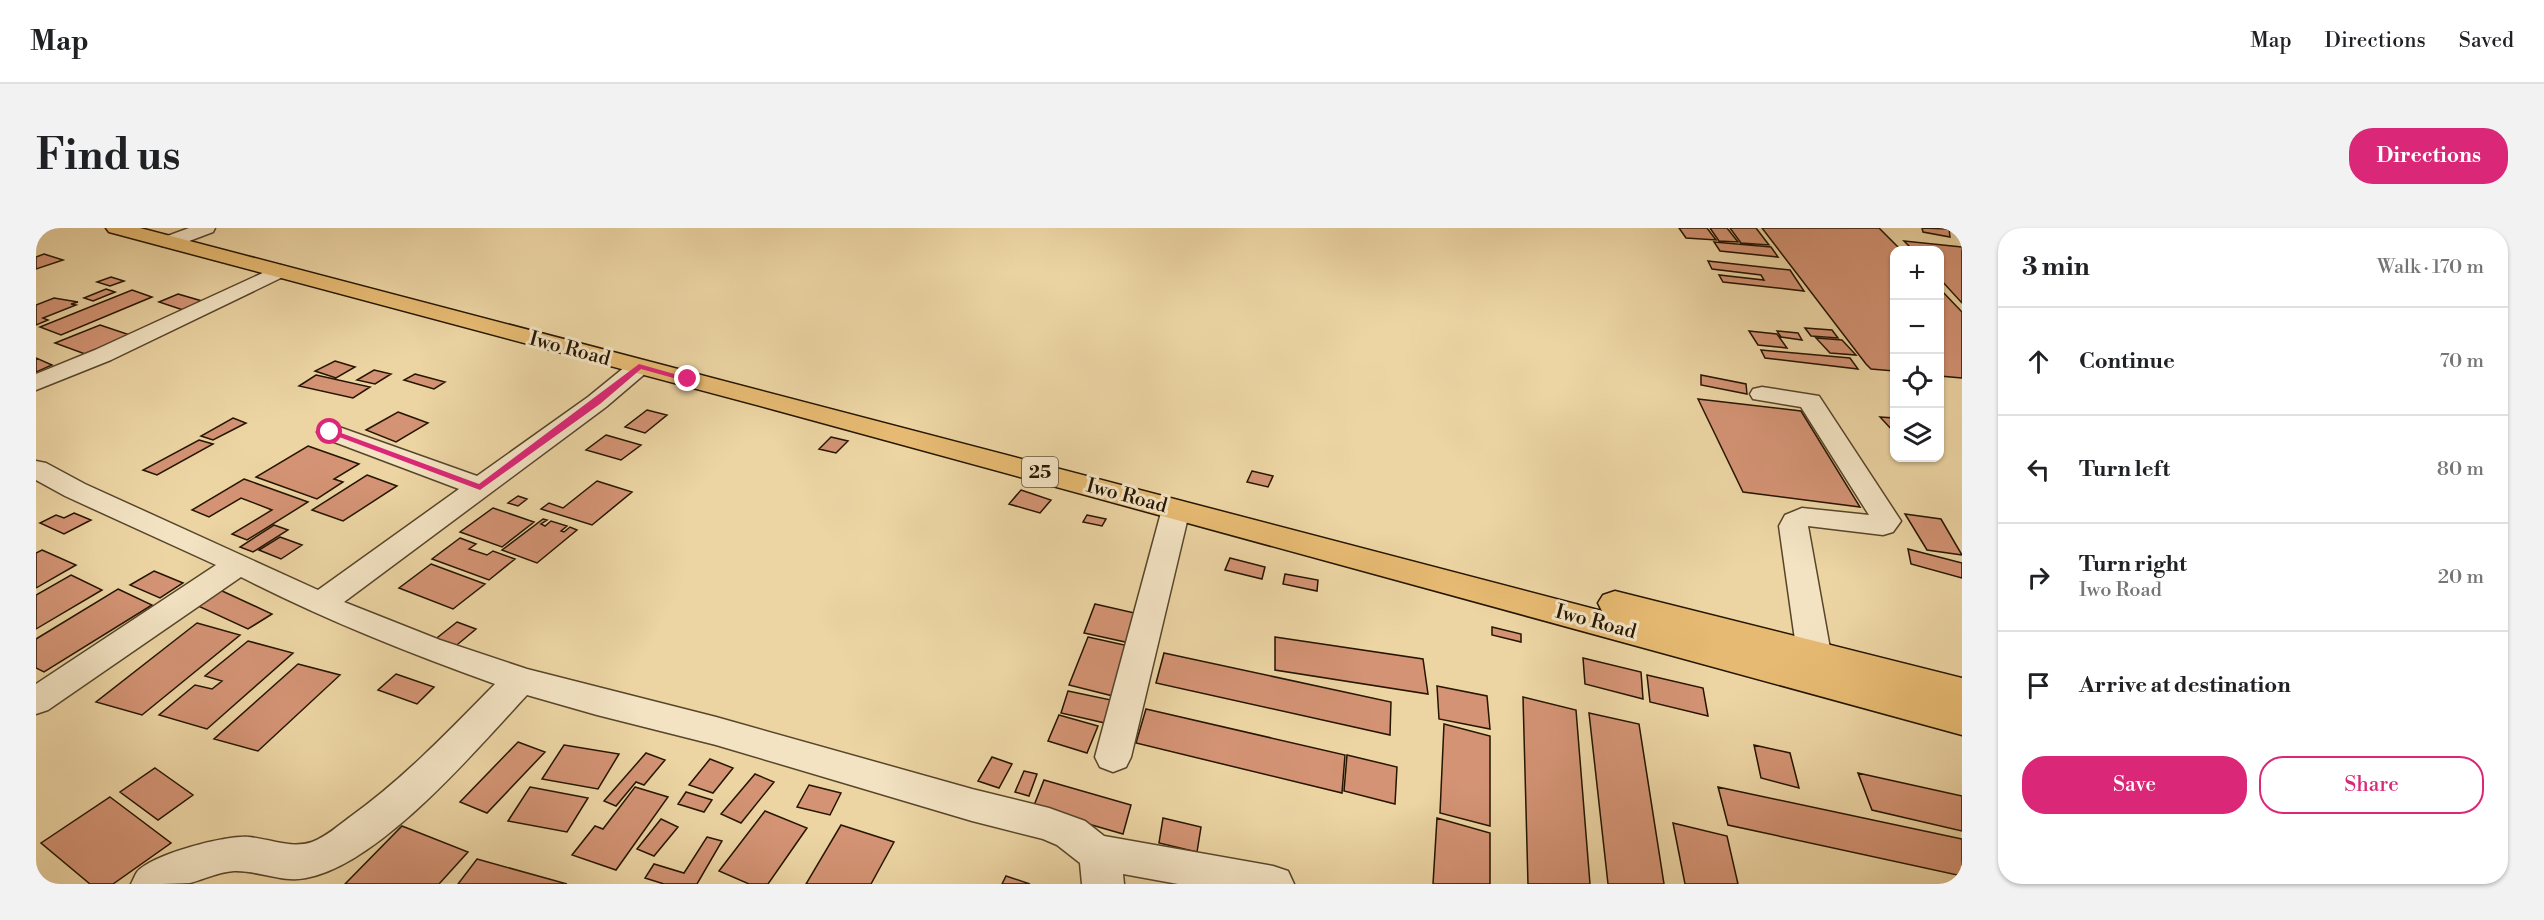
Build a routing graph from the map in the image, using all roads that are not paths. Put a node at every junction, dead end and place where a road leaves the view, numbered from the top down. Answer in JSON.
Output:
{"nodes":[{"id":1,"x":116,"y":228,"type":"edge"},
{"id":2,"x":176,"y":232,"type":"edge"},
{"id":3,"x":280,"y":271,"type":"junction"},
{"id":4,"x":639,"y":367,"type":"junction"},
{"id":5,"x":698,"y":372,"type":"junction"},
{"id":6,"x":36,"y":383,"type":"edge"},
{"id":7,"x":1762,"y":394,"type":"dead end"},
{"id":8,"x":330,"y":432,"type":"dead end"},
{"id":9,"x":36,"y":469,"type":"edge"},
{"id":10,"x":480,"y":487,"type":"junction"},
{"id":11,"x":1176,"y":509,"type":"junction"},
{"id":12,"x":239,"y":564,"type":"junction"},
{"id":13,"x":320,"y":604,"type":"junction"},
{"id":14,"x":1814,"y":654,"type":"junction"},
{"id":15,"x":520,"y":680,"type":"junction"},
{"id":16,"x":1962,"y":692,"type":"edge"},
{"id":17,"x":36,"y":701,"type":"edge"},
{"id":18,"x":1962,"y":720,"type":"edge"},
{"id":19,"x":1113,"y":757,"type":"dead end"},
{"id":20,"x":1099,"y":868,"type":"edge"},
{"id":21,"x":152,"y":884,"type":"edge"},
{"id":22,"x":1273,"y":884,"type":"edge"}],
"edges":[{"from":1,"to":2,"type":"main road","name":"Iwo Road","number":"25"},
{"from":2,"to":3,"type":"main road","name":"Iwo Road","number":"25"},
{"from":2,"to":5,"type":"main road","name":"Iwo Road"},
{"from":3,"to":4,"type":"main road","name":"Iwo Road","number":"25"},
{"from":3,"to":6,"type":"street"},
{"from":4,"to":5,"type":"main road","name":"Iwo Road","number":"25"},
{"from":4,"to":10,"type":"street"},
{"from":5,"to":11,"type":"main road","name":"Iwo Road","number":"25"},
{"from":5,"to":14,"type":"main road","name":"Iwo Road"},
{"from":7,"to":14,"type":"street"},
{"from":8,"to":10,"type":"street"},
{"from":9,"to":12,"type":"street"},
{"from":10,"to":13,"type":"street"},
{"from":11,"to":18,"type":"main road","name":"Iwo Road","number":"25"},
{"from":11,"to":19,"type":"street"},
{"from":12,"to":13,"type":"street"},
{"from":12,"to":17,"type":"street"},
{"from":13,"to":15,"type":"street"},
{"from":14,"to":16,"type":"main road","name":"Iwo Road"},
{"from":15,"to":20,"type":"street"},
{"from":15,"to":21,"type":"street"},
{"from":20,"to":22,"type":"street"}]}
